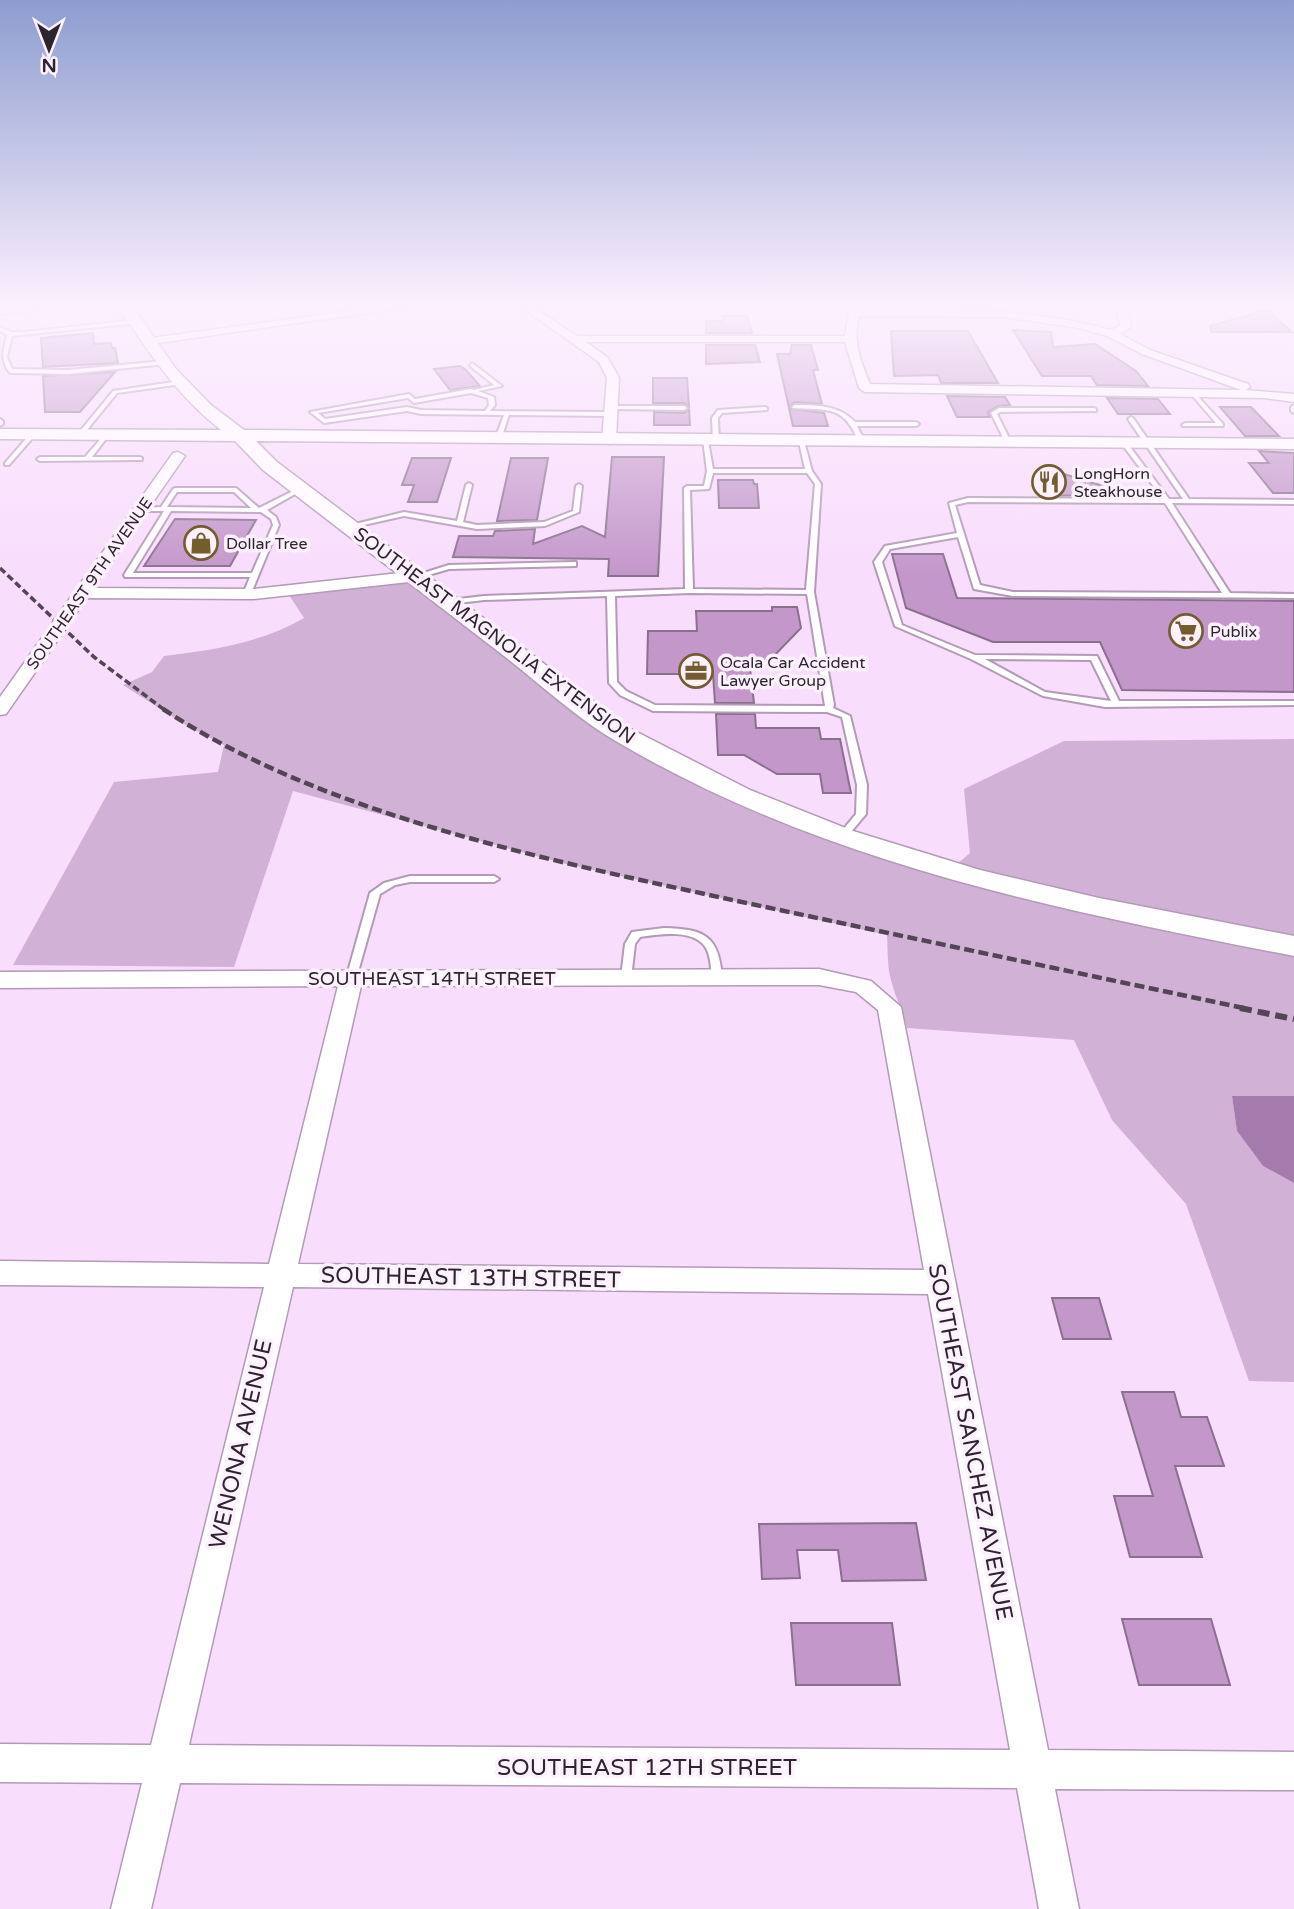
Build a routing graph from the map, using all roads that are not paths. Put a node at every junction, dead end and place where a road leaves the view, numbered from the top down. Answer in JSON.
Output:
{"nodes":[{"id":1,"x":113,"y":396,"type":"edge"},
{"id":2,"x":193,"y":396,"type":"edge"},
{"id":3,"x":408,"y":396,"type":"edge"},
{"id":4,"x":409,"y":396,"type":"edge"},
{"id":5,"x":442,"y":396,"type":"edge"},
{"id":6,"x":488,"y":396,"type":"edge"},
{"id":7,"x":612,"y":396,"type":"edge"},
{"id":8,"x":1196,"y":396,"type":"edge"},
{"id":9,"x":414,"y":401,"type":"junction"},
{"id":10,"x":795,"y":407,"type":"dead end"},
{"id":11,"x":684,"y":408,"type":"dead end"},
{"id":12,"x":205,"y":409,"type":"junction"},
{"id":13,"x":765,"y":409,"type":"dead end"},
{"id":14,"x":1094,"y":410,"type":"dead end"},
{"id":15,"x":611,"y":411,"type":"junction"},
{"id":16,"x":419,"y":412,"type":"junction"},
{"id":17,"x":486,"y":413,"type":"junction"},
{"id":18,"x":507,"y":413,"type":"junction"},
{"id":19,"x":1131,"y":419,"type":"dead end"},
{"id":20,"x":417,"y":424,"type":"dead end"},
{"id":21,"x":854,"y":424,"type":"junction"},
{"id":22,"x":916,"y":424,"type":"dead end"},
{"id":23,"x":1185,"y":425,"type":"dead end"},
{"id":24,"x":0,"y":434,"type":"edge"},
{"id":25,"x":33,"y":434,"type":"junction"},
{"id":26,"x":94,"y":435,"type":"junction"},
{"id":27,"x":240,"y":436,"type":"junction"},
{"id":28,"x":362,"y":438,"type":"junction"},
{"id":29,"x":498,"y":439,"type":"junction"},
{"id":30,"x":609,"y":440,"type":"junction"},
{"id":31,"x":711,"y":441,"type":"junction"},
{"id":32,"x":802,"y":442,"type":"junction"},
{"id":33,"x":862,"y":442,"type":"junction"},
{"id":34,"x":1009,"y":444,"type":"junction"},
{"id":35,"x":1125,"y":444,"type":"junction"},
{"id":36,"x":1151,"y":444,"type":"junction"},
{"id":37,"x":1294,"y":444,"type":"edge"},
{"id":38,"x":178,"y":456,"type":"dead end"},
{"id":39,"x":40,"y":459,"type":"dead end"},
{"id":40,"x":87,"y":459,"type":"junction"},
{"id":41,"x":140,"y":459,"type":"dead end"},
{"id":42,"x":7,"y":464,"type":"dead end"},
{"id":43,"x":270,"y":466,"type":"junction"},
{"id":44,"x":709,"y":471,"type":"junction"},
{"id":45,"x":809,"y":471,"type":"junction"},
{"id":46,"x":468,"y":485,"type":"dead end"},
{"id":47,"x":579,"y":486,"type":"dead end"},
{"id":48,"x":301,"y":489,"type":"junction"},
{"id":49,"x":1168,"y":502,"type":"junction"},
{"id":50,"x":1188,"y":502,"type":"junction"},
{"id":51,"x":1294,"y":502,"type":"edge"},
{"id":52,"x":141,"y":509,"type":"junction"},
{"id":53,"x":166,"y":509,"type":"junction"},
{"id":54,"x":260,"y":510,"type":"junction"},
{"id":55,"x":459,"y":525,"type":"junction"},
{"id":56,"x":350,"y":526,"type":"junction"},
{"id":57,"x":961,"y":534,"type":"junction"},
{"id":58,"x":573,"y":564,"type":"dead end"},
{"id":59,"x":255,"y":575,"type":"junction"},
{"id":60,"x":418,"y":576,"type":"junction"},
{"id":61,"x":689,"y":591,"type":"junction"},
{"id":62,"x":810,"y":592,"type":"junction"},
{"id":63,"x":81,"y":593,"type":"junction"},
{"id":64,"x":247,"y":594,"type":"junction"},
{"id":65,"x":611,"y":594,"type":"junction"},
{"id":66,"x":1227,"y":595,"type":"junction"},
{"id":67,"x":1294,"y":596,"type":"edge"},
{"id":68,"x":450,"y":602,"type":"junction"},
{"id":69,"x":974,"y":657,"type":"junction"},
{"id":70,"x":1294,"y":703,"type":"edge"},
{"id":71,"x":1116,"y":704,"type":"junction"},
{"id":72,"x":828,"y":709,"type":"junction"},
{"id":73,"x":0,"y":710,"type":"edge"},
{"id":74,"x":842,"y":836,"type":"junction"},
{"id":75,"x":495,"y":879,"type":"dead end"},
{"id":76,"x":1294,"y":946,"type":"edge"},
{"id":77,"x":626,"y":978,"type":"junction"},
{"id":78,"x":717,"y":978,"type":"junction"},
{"id":79,"x":351,"y":979,"type":"junction"},
{"id":80,"x":0,"y":980,"type":"edge"},
{"id":81,"x":863,"y":986,"type":"joint"},
{"id":82,"x":0,"y":1273,"type":"edge"},
{"id":83,"x":279,"y":1275,"type":"junction"},
{"id":84,"x":941,"y":1282,"type":"junction"},
{"id":85,"x":0,"y":1763,"type":"edge"},
{"id":86,"x":166,"y":1763,"type":"junction"},
{"id":87,"x":1032,"y":1770,"type":"junction"},
{"id":88,"x":1294,"y":1771,"type":"edge"},
{"id":89,"x":131,"y":1909,"type":"edge"},
{"id":90,"x":1059,"y":1909,"type":"edge"}],
"edges":[{"from":1,"to":26,"type":"lane"},
{"from":2,"to":12,"type":"main road","name":"SOUTHEAST MAGNOLIA EXTENSION"},
{"from":3,"to":16,"type":"lane"},
{"from":4,"to":9,"type":"lane"},
{"from":5,"to":9,"type":"lane"},
{"from":6,"to":17,"type":"lane"},
{"from":7,"to":15,"type":"street"},
{"from":8,"to":23,"type":"lane"},
{"from":9,"to":16,"type":"lane"},
{"from":10,"to":21,"type":"lane"},
{"from":11,"to":15,"type":"lane"},
{"from":12,"to":26,"type":"main road"},
{"from":12,"to":27,"type":"main road","name":"SOUTHEAST MAGNOLIA EXTENSION"},
{"from":13,"to":31,"type":"lane"},
{"from":14,"to":34,"type":"lane"},
{"from":15,"to":18,"type":"lane"},
{"from":15,"to":30,"type":"street"},
{"from":16,"to":17,"type":"lane"},
{"from":16,"to":20,"type":"lane"},
{"from":17,"to":18,"type":"lane"},
{"from":18,"to":29,"type":"lane"},
{"from":19,"to":36,"type":"lane"},
{"from":21,"to":22,"type":"lane"},
{"from":21,"to":33,"type":"lane"},
{"from":24,"to":25,"type":"main road"},
{"from":25,"to":26,"type":"main road"},
{"from":25,"to":42,"type":"lane"},
{"from":26,"to":27,"type":"main road"},
{"from":26,"to":40,"type":"lane"},
{"from":27,"to":28,"type":"main road"},
{"from":27,"to":43,"type":"main road","name":"SOUTHEAST MAGNOLIA EXTENSION"},
{"from":28,"to":29,"type":"main road"},
{"from":28,"to":43,"type":"main road"},
{"from":29,"to":30,"type":"main road"},
{"from":30,"to":31,"type":"main road"},
{"from":31,"to":32,"type":"main road"},
{"from":31,"to":44,"type":"lane"},
{"from":32,"to":33,"type":"main road"},
{"from":32,"to":45,"type":"lane"},
{"from":33,"to":34,"type":"main road"},
{"from":34,"to":35,"type":"main road"},
{"from":35,"to":36,"type":"main road"},
{"from":35,"to":49,"type":"lane"},
{"from":36,"to":37,"type":"main road"},
{"from":36,"to":50,"type":"lane"},
{"from":38,"to":52,"type":"street","name":"SOUTHEAST 9TH AVENUE"},
{"from":39,"to":40,"type":"lane"},
{"from":40,"to":41,"type":"lane"},
{"from":43,"to":48,"type":"main road","name":"SOUTHEAST MAGNOLIA EXTENSION"},
{"from":44,"to":45,"type":"lane"},
{"from":44,"to":61,"type":"lane"},
{"from":45,"to":62,"type":"lane"},
{"from":46,"to":55,"type":"lane"},
{"from":47,"to":55,"type":"lane"},
{"from":48,"to":54,"type":"lane"},
{"from":48,"to":56,"type":"main road","name":"SOUTHEAST MAGNOLIA EXTENSION"},
{"from":49,"to":50,"type":"lane"},
{"from":49,"to":57,"type":"lane"},
{"from":49,"to":66,"type":"lane"},
{"from":50,"to":51,"type":"lane"},
{"from":52,"to":53,"type":"lane"},
{"from":52,"to":63,"type":"street","name":"SOUTHEAST 9TH AVENUE"},
{"from":53,"to":54,"type":"lane"},
{"from":53,"to":54,"type":"lane"},
{"from":53,"to":59,"type":"lane"},
{"from":54,"to":59,"type":"lane"},
{"from":55,"to":56,"type":"lane"},
{"from":56,"to":60,"type":"main road","name":"SOUTHEAST MAGNOLIA EXTENSION"},
{"from":57,"to":66,"type":"lane"},
{"from":57,"to":69,"type":"lane"},
{"from":58,"to":60,"type":"lane"},
{"from":59,"to":64,"type":"lane"},
{"from":60,"to":64,"type":"street"},
{"from":60,"to":68,"type":"main road","name":"SOUTHEAST MAGNOLIA EXTENSION"},
{"from":61,"to":62,"type":"lane"},
{"from":61,"to":65,"type":"lane"},
{"from":62,"to":72,"type":"lane"},
{"from":63,"to":64,"type":"street"},
{"from":63,"to":73,"type":"street","name":"SOUTHEAST 9TH AVENUE"},
{"from":65,"to":68,"type":"lane"},
{"from":65,"to":72,"type":"lane"},
{"from":66,"to":67,"type":"lane"},
{"from":68,"to":74,"type":"main road","name":"SOUTHEAST MAGNOLIA EXTENSION"},
{"from":69,"to":71,"type":"lane"},
{"from":69,"to":71,"type":"lane"},
{"from":70,"to":71,"type":"lane"},
{"from":72,"to":74,"type":"lane"},
{"from":74,"to":76,"type":"main road","name":"SOUTHEAST MAGNOLIA EXTENSION"},
{"from":75,"to":79,"type":"lane"},
{"from":77,"to":78,"type":"street","name":"SOUTHEAST 14TH STREET"},
{"from":77,"to":78,"type":"lane"},
{"from":77,"to":79,"type":"street","name":"SOUTHEAST 14TH STREET"},
{"from":78,"to":81,"type":"street","name":"SOUTHEAST 14TH STREET"},
{"from":79,"to":80,"type":"street","name":"SOUTHEAST 14TH STREET"},
{"from":79,"to":83,"type":"street","name":"WENONA AVENUE"},
{"from":81,"to":84,"type":"street","name":"SOUTHEAST SANCHEZ AVENUE"},
{"from":82,"to":83,"type":"street","name":"SOUTHEAST 13TH STREET"},
{"from":83,"to":84,"type":"street","name":"SOUTHEAST 13TH STREET"},
{"from":83,"to":86,"type":"street","name":"WENONA AVENUE"},
{"from":84,"to":87,"type":"street","name":"SOUTHEAST SANCHEZ AVENUE"},
{"from":85,"to":86,"type":"street","name":"SOUTHEAST 12TH STREET"},
{"from":86,"to":87,"type":"street","name":"SOUTHEAST 12TH STREET"},
{"from":86,"to":89,"type":"street","name":"WENONA AVENUE"},
{"from":87,"to":88,"type":"street","name":"SOUTHEAST 12TH STREET"},
{"from":87,"to":90,"type":"street","name":"SOUTHEAST SANCHEZ AVENUE"}]}
